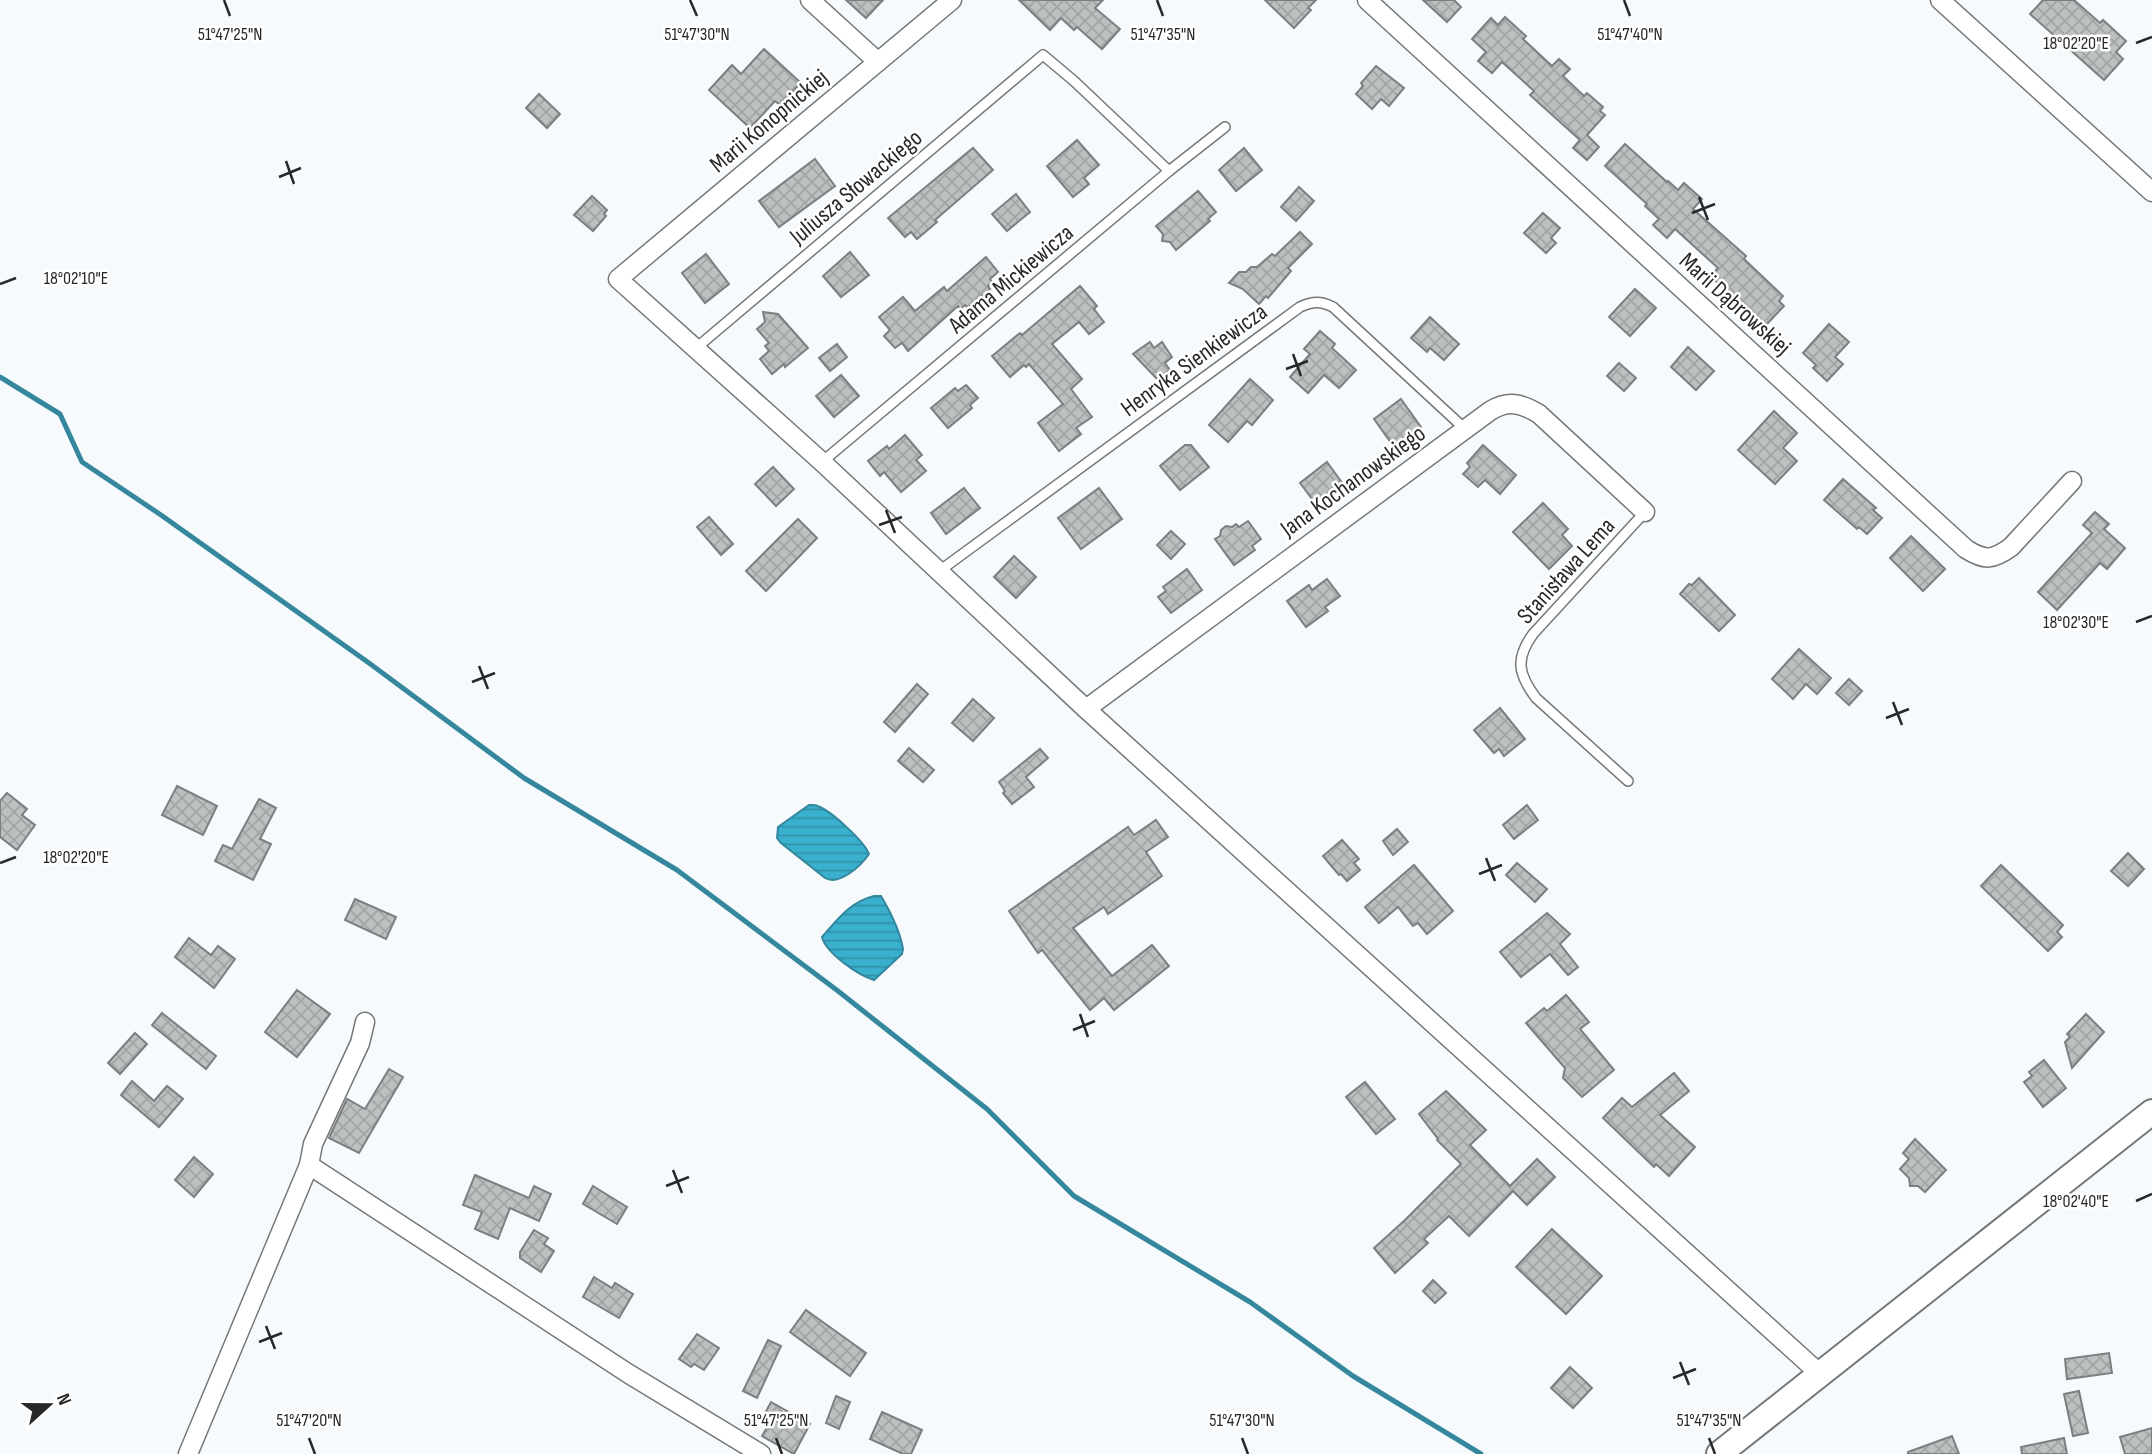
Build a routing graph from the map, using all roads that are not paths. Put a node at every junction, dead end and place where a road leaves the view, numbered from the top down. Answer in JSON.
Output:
{"nodes":[{"id":1,"x":810,"y":0,"type":"edge"},
{"id":2,"x":952,"y":0,"type":"edge"},
{"id":3,"x":1367,"y":0,"type":"edge"},
{"id":4,"x":1940,"y":0,"type":"edge"},
{"id":5,"x":878,"y":62,"type":"junction"},
{"id":6,"x":1225,"y":127,"type":"dead end"},
{"id":7,"x":1170,"y":171,"type":"junction"},
{"id":8,"x":2152,"y":192,"type":"edge"},
{"id":9,"x":695,"y":349,"type":"junction"},
{"id":10,"x":1465,"y":429,"type":"junction"},
{"id":11,"x":822,"y":462,"type":"junction"},
{"id":12,"x":2072,"y":481,"type":"dead end"},
{"id":13,"x":1645,"y":512,"type":"joint"},
{"id":14,"x":938,"y":572,"type":"junction"},
{"id":15,"x":1086,"y":709,"type":"junction"},
{"id":16,"x":1628,"y":781,"type":"dead end"},
{"id":17,"x":365,"y":1022,"type":"dead end"},
{"id":18,"x":2152,"y":1112,"type":"edge"},
{"id":19,"x":310,"y":1165,"type":"junction"},
{"id":20,"x":1820,"y":1374,"type":"junction"},
{"id":21,"x":188,"y":1454,"type":"edge"},
{"id":22,"x":761,"y":1454,"type":"edge"},
{"id":23,"x":1719,"y":1454,"type":"edge"}],
"edges":[{"from":1,"to":5,"type":"street"},
{"from":2,"to":5,"type":"street","name":"Marii Konopnickiej"},
{"from":3,"to":12,"type":"street","name":"Marii Dąbrowskiej"},
{"from":4,"to":8,"type":"street"},
{"from":5,"to":9,"type":"street","name":"Marii Konopnickiej"},
{"from":6,"to":7,"type":"lane","name":"Adama Mickiewicza"},
{"from":7,"to":9,"type":"lane","name":"Juliusza Słowackiego"},
{"from":7,"to":11,"type":"lane","name":"Adama Mickiewicza"},
{"from":9,"to":11,"type":"street"},
{"from":10,"to":13,"type":"street","name":"Jana Kochanowskiego"},
{"from":10,"to":14,"type":"lane","name":"Henryka Sienkiewicza"},
{"from":10,"to":15,"type":"street","name":"Jana Kochanowskiego"},
{"from":11,"to":14,"type":"street"},
{"from":13,"to":16,"type":"lane","name":"Stanisława Lema"},
{"from":14,"to":15,"type":"street"},
{"from":15,"to":20,"type":"street"},
{"from":17,"to":19,"type":"street"},
{"from":18,"to":20,"type":"street"},
{"from":19,"to":21,"type":"street"},
{"from":19,"to":22,"type":"street"},
{"from":20,"to":23,"type":"street"}]}
